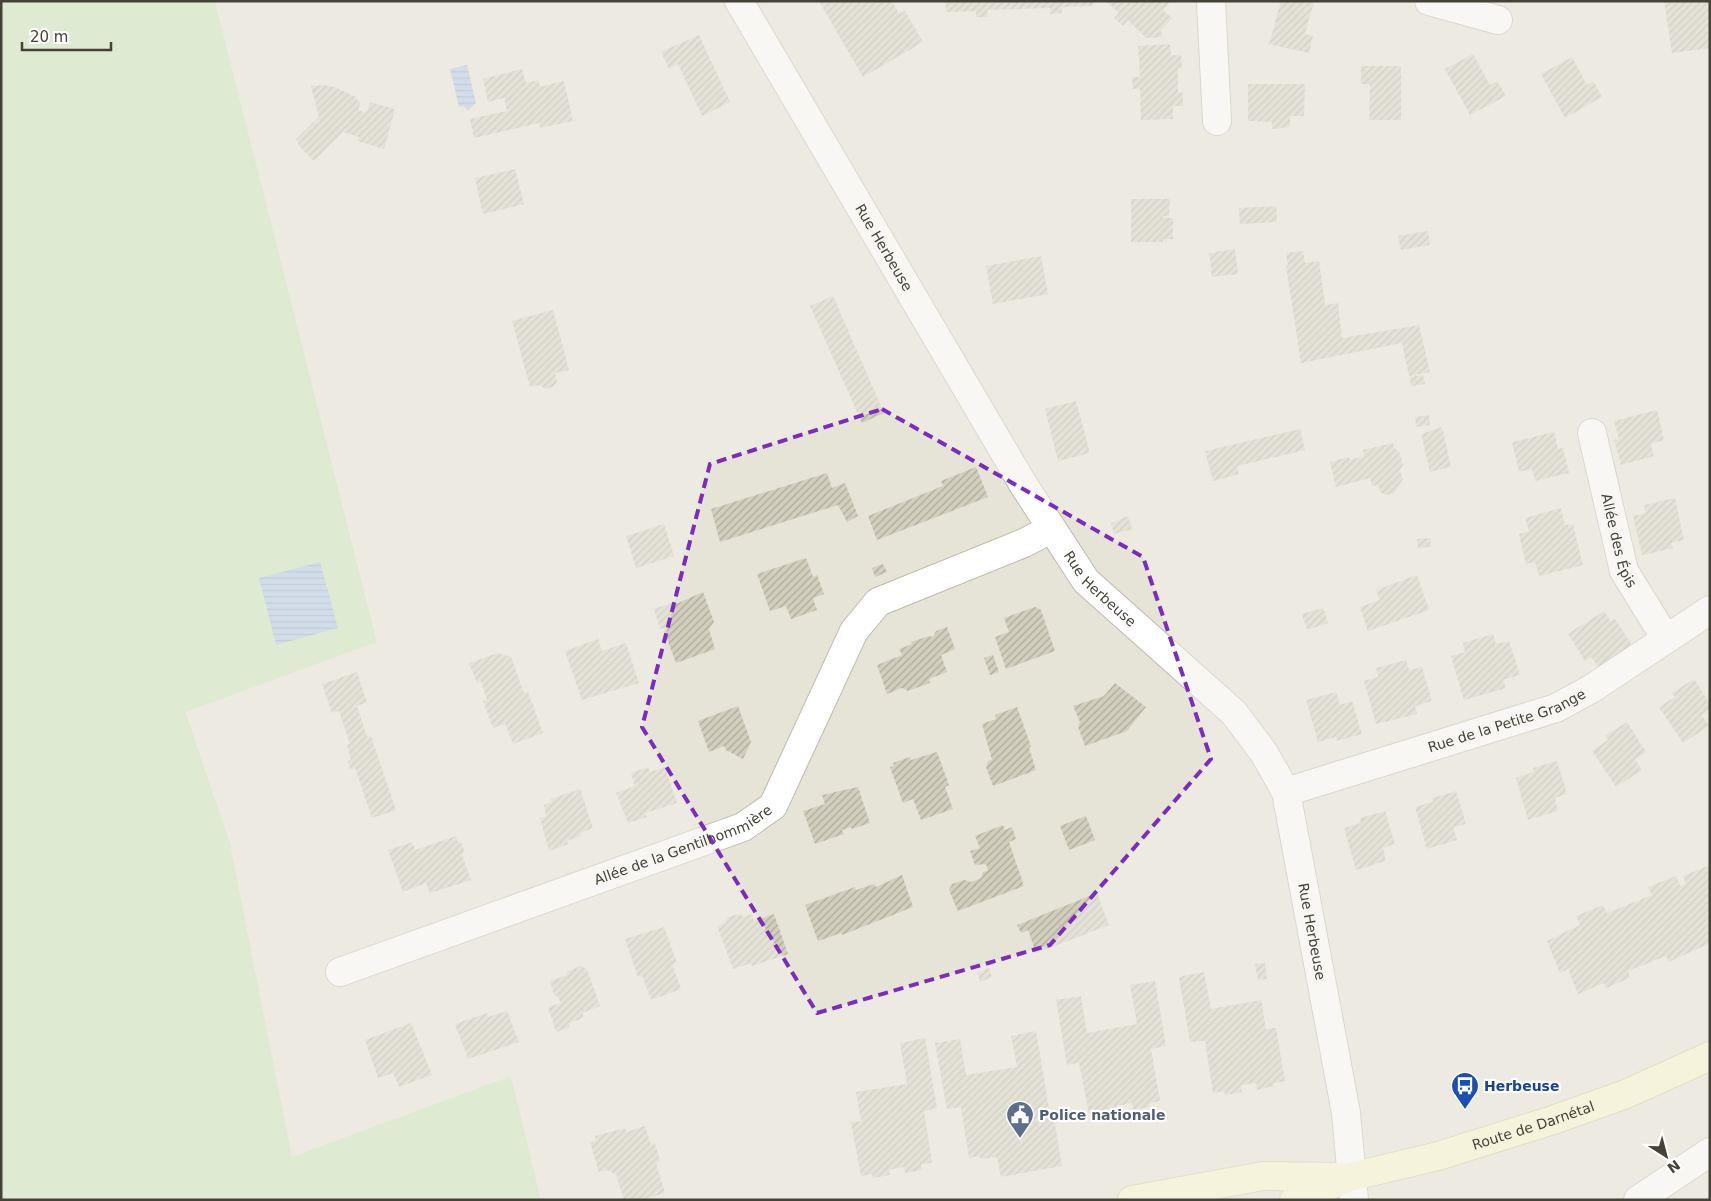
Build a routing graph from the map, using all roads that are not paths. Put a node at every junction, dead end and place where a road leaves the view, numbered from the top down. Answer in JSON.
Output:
{"nodes":[{"id":1,"x":739,"y":1,"type":"edge"},
{"id":2,"x":1211,"y":1,"type":"edge"},
{"id":3,"x":1429,"y":1,"type":"edge"},
{"id":4,"x":1498,"y":20,"type":"dead end"},
{"id":5,"x":1217,"y":120,"type":"dead end"},
{"id":6,"x":1592,"y":433,"type":"dead end"},
{"id":7,"x":1051,"y":529,"type":"junction"},
{"id":8,"x":1710,"y":610,"type":"edge"},
{"id":9,"x":1666,"y":639,"type":"junction"},
{"id":10,"x":1286,"y":792,"type":"junction"},
{"id":11,"x":340,"y":972,"type":"dead end"},
{"id":12,"x":1710,"y":1056,"type":"edge"},
{"id":13,"x":1710,"y":1152,"type":"edge"},
{"id":14,"x":1352,"y":1189,"type":"edge"},
{"id":15,"x":1132,"y":1200,"type":"edge"},
{"id":16,"x":1294,"y":1200,"type":"edge"},
{"id":17,"x":1638,"y":1200,"type":"edge"}],
"edges":[{"from":1,"to":7,"type":"street","name":"Rue Herbeuse"},
{"from":2,"to":5,"type":"street"},
{"from":3,"to":4,"type":"street"},
{"from":6,"to":9,"type":"street","name":"Allée des Épis"},
{"from":7,"to":10,"type":"street","name":"Rue Herbeuse"},
{"from":7,"to":11,"type":"street","name":"Allée de la Gentilhommière"},
{"from":8,"to":9,"type":"street","name":"Rue de la Petite Grange"},
{"from":9,"to":10,"type":"street","name":"Rue de la Petite Grange"},
{"from":10,"to":14,"type":"street","name":"Rue Herbeuse"},
{"from":12,"to":14,"type":"main road","name":"Route de Darnétal"},
{"from":13,"to":17,"type":"street"},
{"from":14,"to":15,"type":"main road","name":"Route de Darnétal"},
{"from":14,"to":16,"type":"main road","name":"Route de Darnétal"}]}
